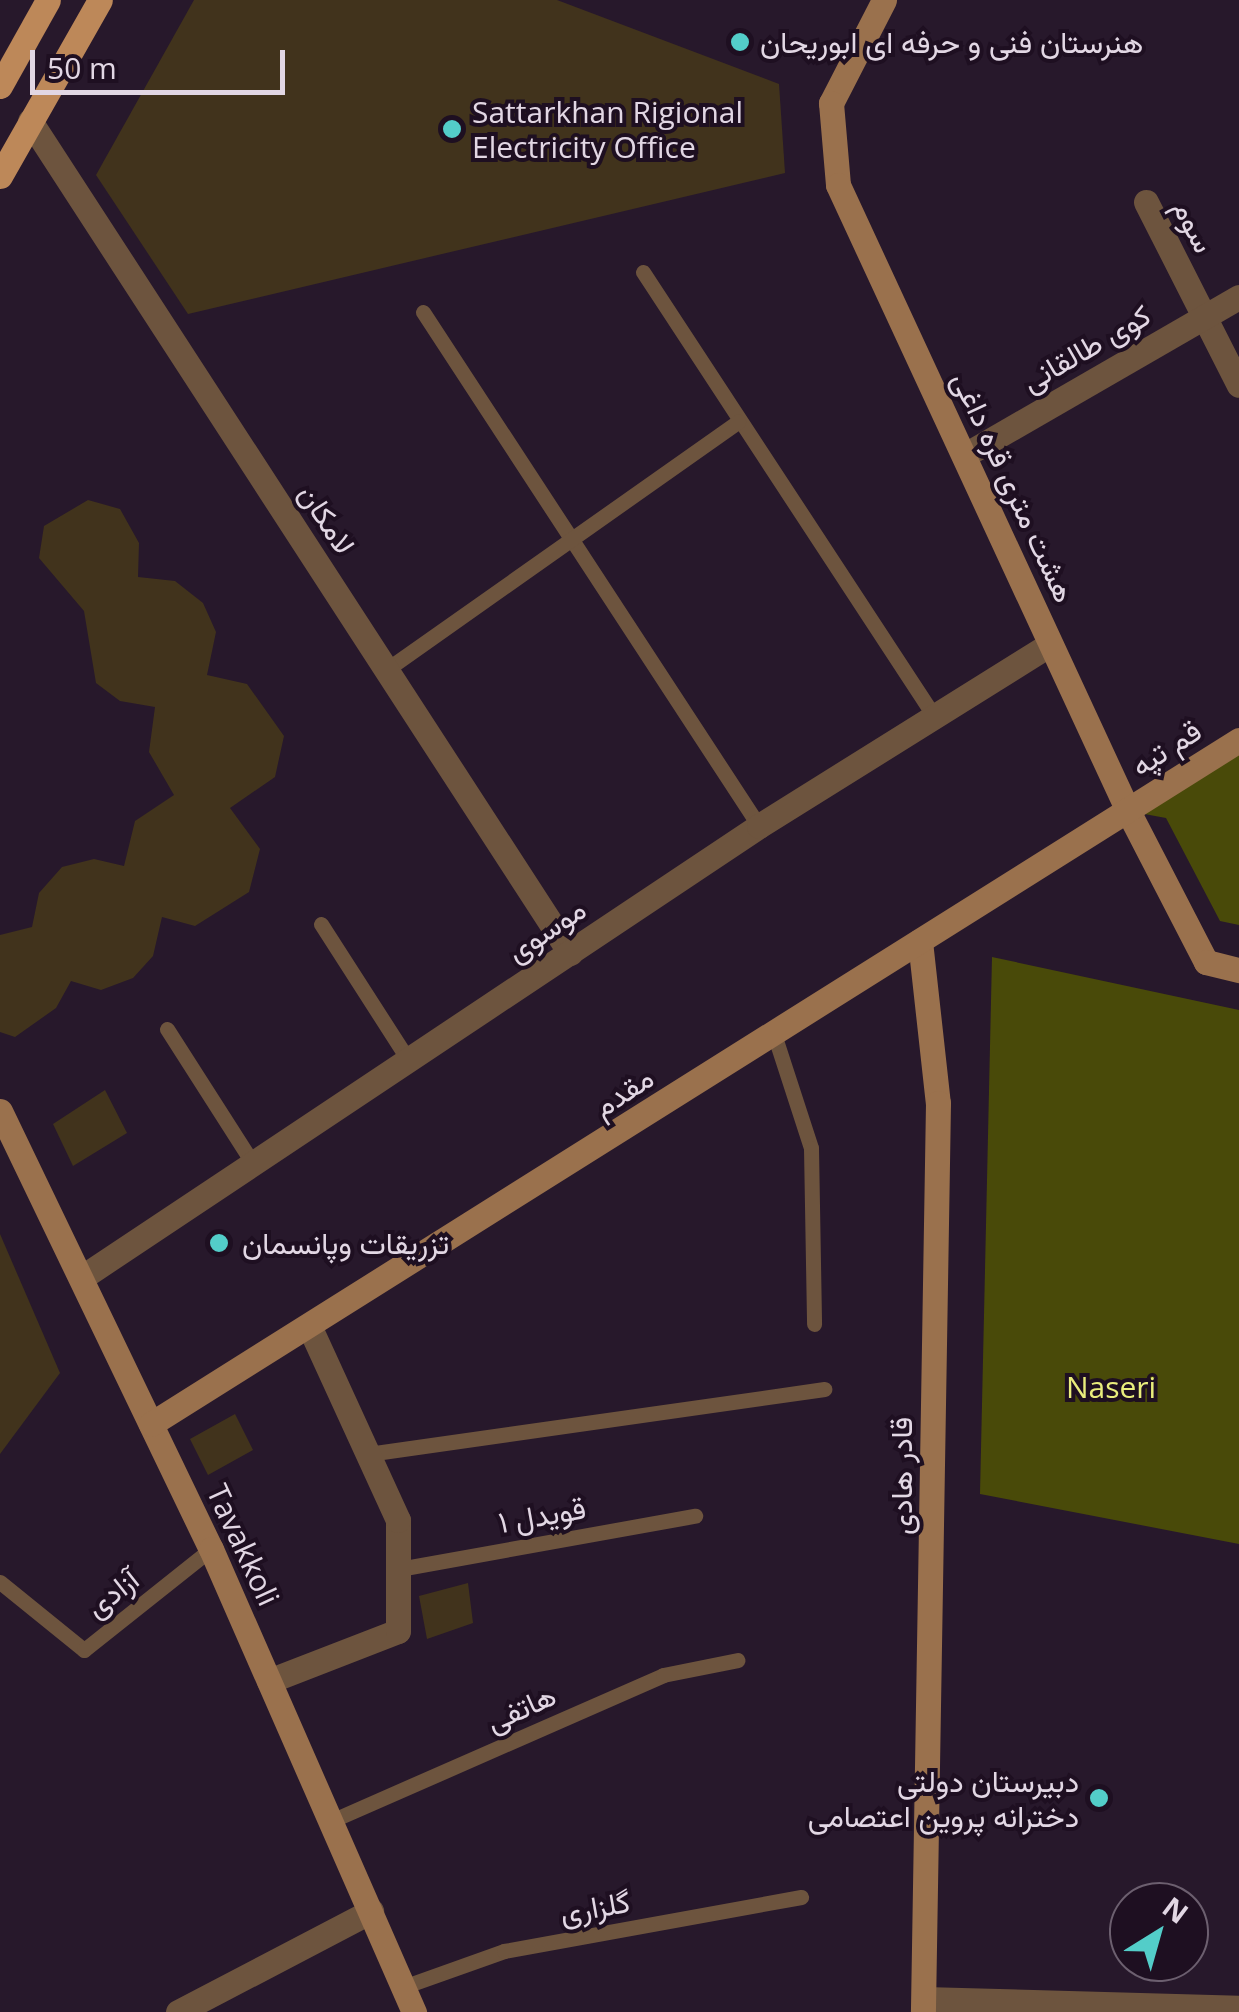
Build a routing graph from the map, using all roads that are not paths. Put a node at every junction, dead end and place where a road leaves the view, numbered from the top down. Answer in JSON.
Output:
{"nodes":[{"id":1,"x":48,"y":0,"type":"edge"},
{"id":2,"x":100,"y":0,"type":"edge"},
{"id":3,"x":884,"y":0,"type":"edge"},
{"id":4,"x":0,"y":86,"type":"edge"},
{"id":5,"x":30,"y":122,"type":"junction"},
{"id":6,"x":0,"y":176,"type":"edge"},
{"id":7,"x":1146,"y":202,"type":"dead end"},
{"id":8,"x":643,"y":272,"type":"dead end"},
{"id":9,"x":1239,"y":297,"type":"edge"},
{"id":10,"x":423,"y":312,"type":"dead end"},
{"id":11,"x":1204,"y":317,"type":"junction"},
{"id":12,"x":1239,"y":385,"type":"edge"},
{"id":13,"x":738,"y":422,"type":"junction"},
{"id":14,"x":965,"y":455,"type":"junction"},
{"id":15,"x":570,"y":537,"type":"junction"},
{"id":16,"x":1050,"y":644,"type":"junction"},
{"id":17,"x":386,"y":670,"type":"junction"},
{"id":18,"x":934,"y":716,"type":"junction"},
{"id":19,"x":1239,"y":740,"type":"edge"},
{"id":20,"x":1128,"y":811,"type":"junction"},
{"id":21,"x":759,"y":826,"type":"junction"},
{"id":22,"x":321,"y":924,"type":"dead end"},
{"id":23,"x":920,"y":941,"type":"junction"},
{"id":24,"x":570,"y":953,"type":"junction"},
{"id":25,"x":1239,"y":970,"type":"edge"},
{"id":26,"x":168,"y":1028,"type":"dead end"},
{"id":27,"x":774,"y":1034,"type":"junction"},
{"id":28,"x":410,"y":1060,"type":"junction"},
{"id":29,"x":0,"y":1111,"type":"edge"},
{"id":30,"x":254,"y":1165,"type":"junction"},
{"id":31,"x":84,"y":1276,"type":"junction"},
{"id":32,"x":814,"y":1324,"type":"dead end"},
{"id":33,"x":311,"y":1330,"type":"junction"},
{"id":34,"x":824,"y":1389,"type":"dead end"},
{"id":35,"x":151,"y":1424,"type":"junction"},
{"id":36,"x":368,"y":1454,"type":"junction"},
{"id":37,"x":694,"y":1516,"type":"dead end"},
{"id":38,"x":212,"y":1550,"type":"junction"},
{"id":39,"x":399,"y":1568,"type":"junction"},
{"id":40,"x":0,"y":1582,"type":"edge"},
{"id":41,"x":738,"y":1660,"type":"dead end"},
{"id":42,"x":269,"y":1681,"type":"junction"},
{"id":43,"x":332,"y":1822,"type":"junction"},
{"id":44,"x":801,"y":1897,"type":"dead end"},
{"id":45,"x":371,"y":1911,"type":"junction"},
{"id":46,"x":403,"y":1987,"type":"junction"},
{"id":47,"x":924,"y":2005,"type":"edge"},
{"id":48,"x":1239,"y":2008,"type":"edge"},
{"id":49,"x":178,"y":2012,"type":"edge"},
{"id":50,"x":414,"y":2012,"type":"edge"}],
"edges":[{"from":1,"to":4,"type":"main road"},
{"from":2,"to":5,"type":"main road"},
{"from":3,"to":14,"type":"street","name":"هشت متری قره داغی"},
{"from":5,"to":6,"type":"main road"},
{"from":5,"to":17,"type":"street","name":"لامکان"},
{"from":7,"to":11,"type":"street","name":"سوم"},
{"from":8,"to":13,"type":"lane"},
{"from":9,"to":11,"type":"street","name":"کوی طالقانی"},
{"from":10,"to":15,"type":"lane"},
{"from":11,"to":12,"type":"street","name":"سوم"},
{"from":11,"to":14,"type":"street","name":"کوی طالقانی"},
{"from":13,"to":15,"type":"lane"},
{"from":13,"to":18,"type":"lane"},
{"from":14,"to":16,"type":"street","name":"هشت متری قره داغی"},
{"from":15,"to":17,"type":"lane"},
{"from":15,"to":21,"type":"lane"},
{"from":16,"to":18,"type":"street","name":"موسوی"},
{"from":16,"to":20,"type":"street","name":"هشت متری قره داغی"},
{"from":17,"to":24,"type":"street","name":"لامکان"},
{"from":18,"to":21,"type":"street","name":"موسوی"},
{"from":19,"to":20,"type":"street","name":"قم تپه"},
{"from":20,"to":23,"type":"street","name":"مقدم"},
{"from":20,"to":25,"type":"street","name":"هشت متری قره داغی"},
{"from":21,"to":24,"type":"street","name":"موسوی"},
{"from":22,"to":28,"type":"lane"},
{"from":23,"to":27,"type":"street","name":"مقدم"},
{"from":23,"to":47,"type":"street","name":"قادر هادی"},
{"from":24,"to":28,"type":"street","name":"موسوی"},
{"from":26,"to":30,"type":"lane"},
{"from":27,"to":32,"type":"lane"},
{"from":27,"to":33,"type":"street","name":"مقدم"},
{"from":28,"to":30,"type":"street","name":"موسوی"},
{"from":29,"to":31,"type":"street","name":"Tavakkoli"},
{"from":30,"to":31,"type":"street","name":"موسوی"},
{"from":31,"to":35,"type":"street","name":"Tavakkoli"},
{"from":33,"to":35,"type":"street","name":"مقدم"},
{"from":33,"to":36,"type":"street"},
{"from":34,"to":36,"type":"lane"},
{"from":35,"to":38,"type":"street","name":"Tavakkoli"},
{"from":36,"to":39,"type":"street"},
{"from":37,"to":39,"type":"lane","name":"قویدل ۱"},
{"from":38,"to":40,"type":"lane","name":"آزادی"},
{"from":38,"to":42,"type":"street","name":"Tavakkoli"},
{"from":39,"to":42,"type":"street"},
{"from":41,"to":43,"type":"lane","name":"هاتفی"},
{"from":42,"to":43,"type":"street","name":"Tavakkoli"},
{"from":43,"to":45,"type":"street","name":"Tavakkoli"},
{"from":44,"to":46,"type":"lane","name":"گلزاری"},
{"from":45,"to":46,"type":"street","name":"Tavakkoli"},
{"from":45,"to":49,"type":"street"},
{"from":46,"to":50,"type":"street","name":"Tavakkoli"},
{"from":47,"to":48,"type":"street"}]}
